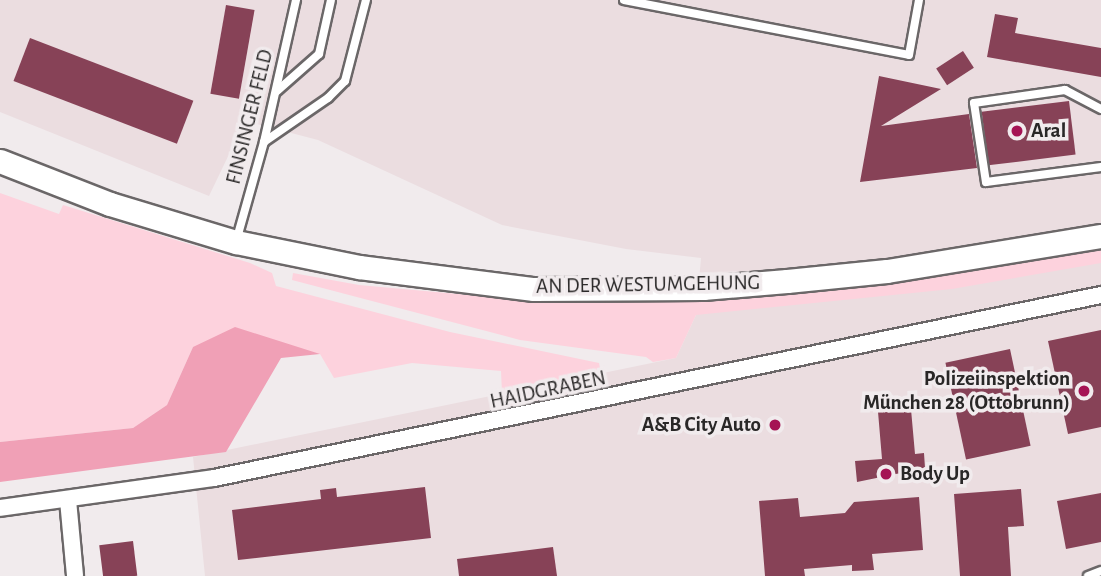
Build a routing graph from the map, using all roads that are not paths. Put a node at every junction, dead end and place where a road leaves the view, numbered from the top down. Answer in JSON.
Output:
{"nodes":[{"id":1,"x":296,"y":0,"type":"edge"},
{"id":2,"x":331,"y":0,"type":"edge"},
{"id":3,"x":366,"y":0,"type":"edge"},
{"id":4,"x":624,"y":0,"type":"edge"},
{"id":5,"x":919,"y":0,"type":"edge"},
{"id":6,"x":277,"y":91,"type":"junction"},
{"id":7,"x":1101,"y":110,"type":"edge"},
{"id":8,"x":264,"y":142,"type":"junction"},
{"id":9,"x":0,"y":161,"type":"edge"},
{"id":10,"x":1101,"y":167,"type":"edge"},
{"id":11,"x":1101,"y":236,"type":"edge"},
{"id":12,"x":236,"y":242,"type":"junction"},
{"id":13,"x":1101,"y":295,"type":"edge"},
{"id":14,"x":68,"y":500,"type":"junction"},
{"id":15,"x":0,"y":508,"type":"edge"},
{"id":16,"x":1101,"y":571,"type":"edge"},
{"id":17,"x":75,"y":576,"type":"edge"},
{"id":18,"x":1088,"y":576,"type":"edge"}],
"edges":[{"from":1,"to":6,"type":"lane","name":"FINSINGER FELD"},
{"from":2,"to":6,"type":"lane"},
{"from":3,"to":8,"type":"lane"},
{"from":4,"to":5,"type":"lane"},
{"from":6,"to":8,"type":"lane","name":"FINSINGER FELD"},
{"from":7,"to":10,"type":"lane"},
{"from":8,"to":12,"type":"lane","name":"FINSINGER FELD"},
{"from":9,"to":12,"type":"main road","name":"AN DER WESTUMGEHUNG"},
{"from":11,"to":12,"type":"main road","name":"AN DER WESTUMGEHUNG"},
{"from":13,"to":14,"type":"street","name":"HAIDGRABEN"},
{"from":14,"to":15,"type":"street","name":"HAIDGRABEN"},
{"from":14,"to":17,"type":"street"},
{"from":16,"to":18,"type":"lane"}]}
